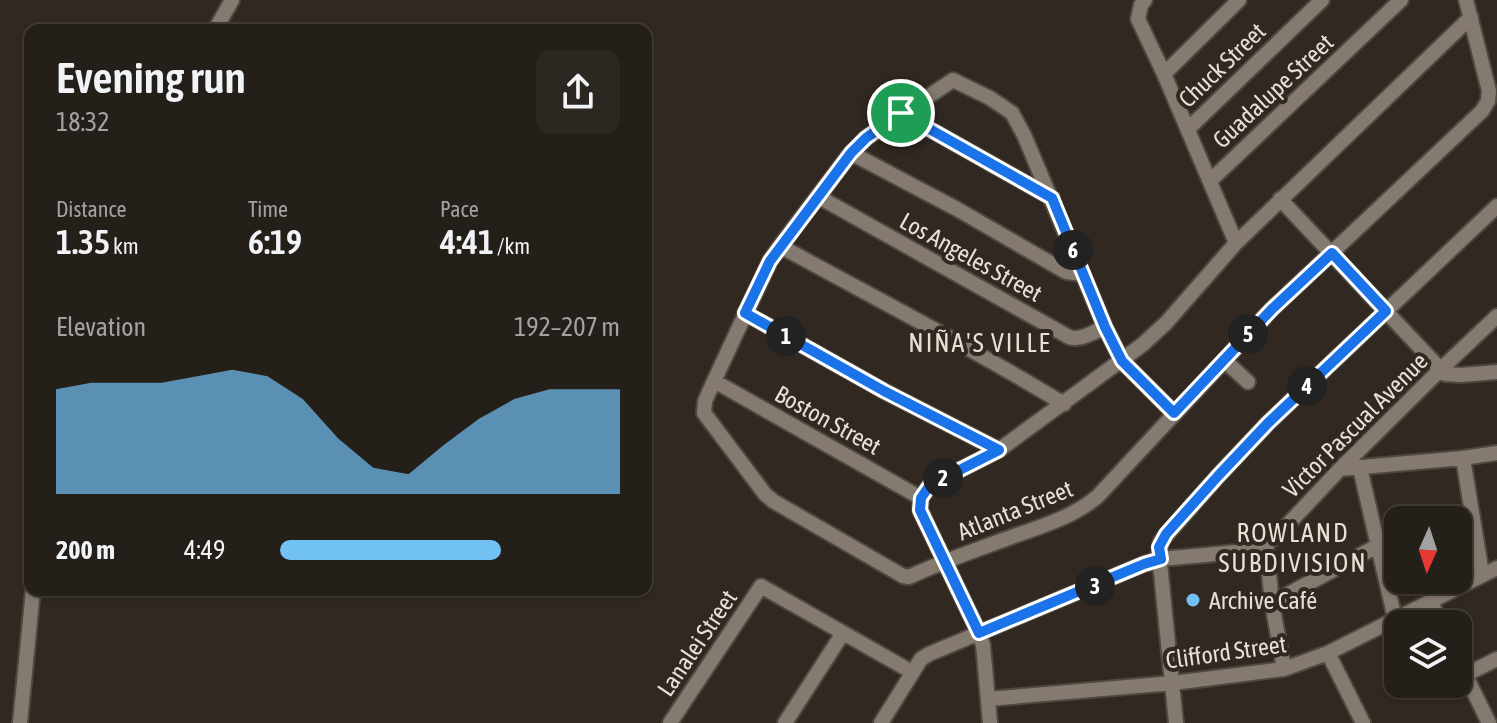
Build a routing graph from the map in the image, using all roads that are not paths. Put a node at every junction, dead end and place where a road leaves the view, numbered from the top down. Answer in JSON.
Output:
{"nodes":[{"id":1,"x":232,"y":0,"type":"edge"},
{"id":2,"x":1145,"y":0,"type":"edge"},
{"id":3,"x":1239,"y":0,"type":"edge"},
{"id":4,"x":1322,"y":0,"type":"edge"},
{"id":5,"x":1401,"y":0,"type":"edge"},
{"id":6,"x":1466,"y":0,"type":"edge"},
{"id":7,"x":1471,"y":17,"type":"junction"},
{"id":8,"x":218,"y":24,"type":"edge"},
{"id":9,"x":1164,"y":74,"type":"junction"},
{"id":10,"x":901,"y":113,"type":"junction"},
{"id":11,"x":1188,"y":129,"type":"junction"},
{"id":12,"x":851,"y":153,"type":"junction"},
{"id":13,"x":1210,"y":181,"type":"junction"},
{"id":14,"x":819,"y":197,"type":"junction"},
{"id":15,"x":1052,"y":198,"type":"junction"},
{"id":16,"x":1280,"y":199,"type":"junction"},
{"id":17,"x":1497,"y":206,"type":"edge"},
{"id":18,"x":1236,"y":243,"type":"junction"},
{"id":19,"x":780,"y":246,"type":"junction"},
{"id":20,"x":1332,"y":253,"type":"junction"},
{"id":21,"x":1082,"y":274,"type":"junction"},
{"id":22,"x":1386,"y":311,"type":"junction"},
{"id":23,"x":745,"y":313,"type":"junction"},
{"id":24,"x":1497,"y":316,"type":"edge"},
{"id":25,"x":1105,"y":327,"type":"junction"},
{"id":26,"x":1224,"y":360,"type":"junction"},
{"id":27,"x":1122,"y":361,"type":"junction"},
{"id":28,"x":1440,"y":370,"type":"junction"},
{"id":29,"x":1497,"y":372,"type":"edge"},
{"id":30,"x":714,"y":381,"type":"junction"},
{"id":31,"x":1248,"y":382,"type":"dead end"},
{"id":32,"x":1064,"y":404,"type":"junction"},
{"id":33,"x":1174,"y":413,"type":"junction"},
{"id":34,"x":999,"y":450,"type":"junction"},
{"id":35,"x":1497,"y":453,"type":"edge"},
{"id":36,"x":1463,"y":458,"type":"junction"},
{"id":37,"x":1360,"y":468,"type":"junction"},
{"id":38,"x":1340,"y":469,"type":"junction"},
{"id":39,"x":921,"y":498,"type":"junction"},
{"id":40,"x":1266,"y":544,"type":"junction"},
{"id":41,"x":1379,"y":545,"type":"junction"},
{"id":42,"x":1161,"y":559,"type":"junction"},
{"id":43,"x":944,"y":561,"type":"junction"},
{"id":44,"x":1497,"y":568,"type":"edge"},
{"id":45,"x":1482,"y":574,"type":"junction"},
{"id":46,"x":32,"y":596,"type":"edge"},
{"id":47,"x":1431,"y":602,"type":"junction"},
{"id":48,"x":1272,"y":603,"type":"junction"},
{"id":49,"x":1393,"y":610,"type":"edge"},
{"id":50,"x":1414,"y":610,"type":"edge"},
{"id":51,"x":1435,"y":610,"type":"edge"},
{"id":52,"x":1384,"y":625,"type":"edge"},
{"id":53,"x":843,"y":633,"type":"junction"},
{"id":54,"x":979,"y":633,"type":"junction"},
{"id":55,"x":1328,"y":653,"type":"junction"},
{"id":56,"x":1497,"y":659,"type":"edge"},
{"id":57,"x":1284,"y":669,"type":"junction"},
{"id":58,"x":912,"y":672,"type":"junction"},
{"id":59,"x":1472,"y":672,"type":"edge"},
{"id":60,"x":1173,"y":683,"type":"junction"},
{"id":61,"x":1472,"y":689,"type":"edge"},
{"id":62,"x":988,"y":699,"type":"junction"},
{"id":63,"x":20,"y":723,"type":"edge"},
{"id":64,"x":670,"y":723,"type":"edge"},
{"id":65,"x":785,"y":723,"type":"edge"},
{"id":66,"x":881,"y":723,"type":"edge"},
{"id":67,"x":990,"y":723,"type":"edge"},
{"id":68,"x":1176,"y":723,"type":"edge"},
{"id":69,"x":1363,"y":723,"type":"edge"},
{"id":70,"x":1489,"y":723,"type":"edge"}],
"edges":[{"from":1,"to":8,"type":"street"},
{"from":2,"to":9,"type":"street"},
{"from":3,"to":9,"type":"street"},
{"from":4,"to":11,"type":"street","name":"Chuck Street"},
{"from":5,"to":13,"type":"street","name":"Guadalupe Street"},
{"from":6,"to":7,"type":"street"},
{"from":7,"to":16,"type":"street"},
{"from":7,"to":20,"type":"street","name":"Atlanta Street"},
{"from":9,"to":11,"type":"street"},
{"from":10,"to":12,"type":"street"},
{"from":10,"to":15,"type":"street"},
{"from":10,"to":15,"type":"street"},
{"from":11,"to":13,"type":"street"},
{"from":12,"to":14,"type":"street"},
{"from":12,"to":21,"type":"street"},
{"from":13,"to":18,"type":"street"},
{"from":14,"to":19,"type":"street"},
{"from":14,"to":25,"type":"street","name":"Los Angeles Street"},
{"from":15,"to":21,"type":"street"},
{"from":16,"to":18,"type":"street"},
{"from":16,"to":20,"type":"street"},
{"from":17,"to":22,"type":"street"},
{"from":18,"to":27,"type":"street"},
{"from":19,"to":23,"type":"street"},
{"from":19,"to":32,"type":"street"},
{"from":20,"to":22,"type":"street"},
{"from":20,"to":26,"type":"street","name":"Atlanta Street"},
{"from":21,"to":25,"type":"street"},
{"from":22,"to":28,"type":"street"},
{"from":22,"to":42,"type":"street"},
{"from":23,"to":30,"type":"street"},
{"from":23,"to":34,"type":"street"},
{"from":24,"to":28,"type":"street","name":"Victor Pascual Avenue"},
{"from":25,"to":27,"type":"street"},
{"from":26,"to":31,"type":"street"},
{"from":26,"to":33,"type":"street","name":"Atlanta Street"},
{"from":27,"to":32,"type":"street"},
{"from":27,"to":33,"type":"street"},
{"from":28,"to":29,"type":"street"},
{"from":28,"to":38,"type":"street","name":"Victor Pascual Avenue"},
{"from":30,"to":39,"type":"street","name":"Boston Street"},
{"from":30,"to":43,"type":"street","name":"Atlanta Street"},
{"from":32,"to":34,"type":"street"},
{"from":33,"to":43,"type":"street","name":"Atlanta Street"},
{"from":34,"to":39,"type":"street"},
{"from":35,"to":36,"type":"street"},
{"from":36,"to":37,"type":"street"},
{"from":36,"to":45,"type":"street"},
{"from":37,"to":38,"type":"street"},
{"from":37,"to":41,"type":"street"},
{"from":38,"to":40,"type":"street","name":"Victor Pascual Avenue"},
{"from":39,"to":43,"type":"street"},
{"from":40,"to":42,"type":"street"},
{"from":40,"to":48,"type":"street"},
{"from":41,"to":48,"type":"street"},
{"from":41,"to":49,"type":"street"},
{"from":42,"to":54,"type":"street"},
{"from":42,"to":60,"type":"street"},
{"from":43,"to":54,"type":"street"},
{"from":44,"to":45,"type":"street","name":"Clifford Street"},
{"from":45,"to":47,"type":"street","name":"Clifford Street"},
{"from":46,"to":63,"type":"street"},
{"from":47,"to":50,"type":"street","name":"Clifford Street"},
{"from":47,"to":51,"type":"street"},
{"from":48,"to":57,"type":"street"},
{"from":52,"to":55,"type":"street","name":"Clifford Street"},
{"from":53,"to":58,"type":"street"},
{"from":53,"to":64,"type":"street","name":"Lanalei Street"},
{"from":53,"to":65,"type":"street"},
{"from":54,"to":58,"type":"street"},
{"from":54,"to":62,"type":"street"},
{"from":55,"to":57,"type":"street","name":"Clifford Street"},
{"from":55,"to":69,"type":"street"},
{"from":56,"to":59,"type":"street"},
{"from":57,"to":60,"type":"street","name":"Clifford Street"},
{"from":58,"to":66,"type":"street"},
{"from":60,"to":62,"type":"street","name":"Clifford Street"},
{"from":60,"to":68,"type":"street"},
{"from":61,"to":70,"type":"street"},
{"from":62,"to":67,"type":"street"}]}
